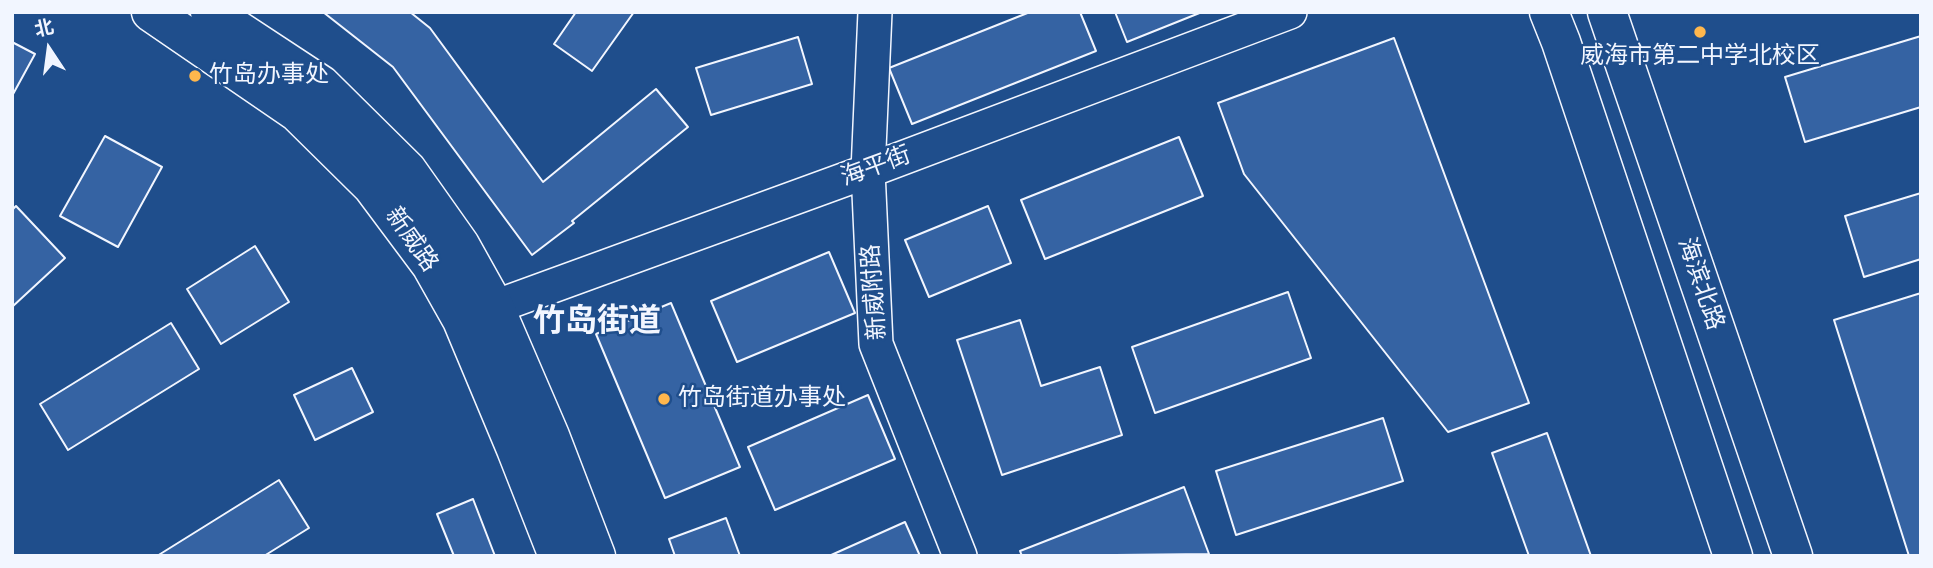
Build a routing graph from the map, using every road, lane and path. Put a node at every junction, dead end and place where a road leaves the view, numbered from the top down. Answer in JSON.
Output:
{"nodes":[{"id":1,"x":151,"y":12,"type":"edge"},
{"id":2,"x":210,"y":12,"type":"edge"},
{"id":3,"x":875,"y":12,"type":"edge"},
{"id":4,"x":1290,"y":12,"type":"edge"},
{"id":5,"x":1549,"y":12,"type":"edge"},
{"id":6,"x":1607,"y":12,"type":"edge"},
{"id":7,"x":868,"y":171,"type":"junction"},
{"id":8,"x":478,"y":313,"type":"junction"},
{"id":9,"x":558,"y":556,"type":"edge"},
{"id":10,"x":596,"y":556,"type":"edge"},
{"id":11,"x":960,"y":556,"type":"edge"},
{"id":12,"x":1733,"y":556,"type":"edge"},
{"id":13,"x":1793,"y":556,"type":"edge"}],
"edges":[{"from":1,"to":8,"type":"main road","name":"新威路"},
{"from":2,"to":8,"type":"main road","name":"新威路"},
{"from":3,"to":7,"type":"street","name":"新威附路"},
{"from":4,"to":7,"type":"street","name":"海平街"},
{"from":5,"to":12,"type":"main road"},
{"from":6,"to":13,"type":"main road","name":"海滨北路"},
{"from":7,"to":8,"type":"street","name":"海平街"},
{"from":7,"to":11,"type":"street","name":"新威附路"},
{"from":8,"to":9,"type":"main road","name":"新威路"},
{"from":8,"to":10,"type":"main road","name":"新威路"}]}
